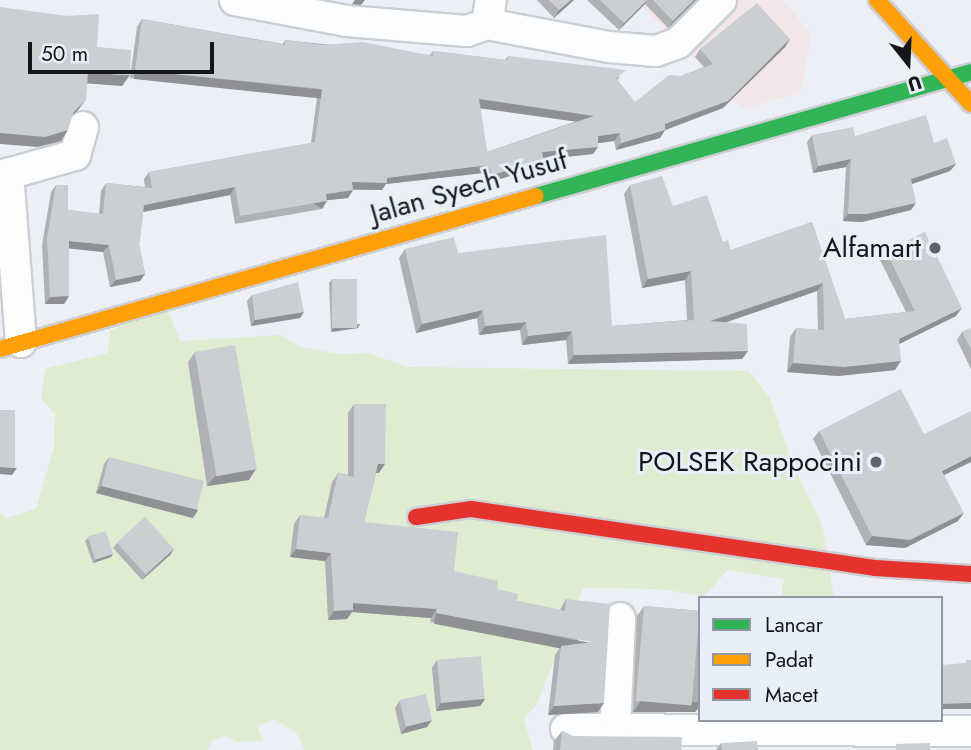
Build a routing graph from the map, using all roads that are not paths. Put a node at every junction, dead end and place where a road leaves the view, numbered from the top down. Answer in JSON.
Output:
{"nodes":[{"id":1,"x":235,"y":0,"type":"edge"},
{"id":2,"x":721,"y":0,"type":"edge"},
{"id":3,"x":877,"y":0,"type":"edge"},
{"id":4,"x":489,"y":12,"type":"edge"},
{"id":5,"x":971,"y":72,"type":"edge"},
{"id":6,"x":953,"y":79,"type":"junction"},
{"id":7,"x":971,"y":104,"type":"edge"},
{"id":8,"x":83,"y":127,"type":"dead end"},
{"id":9,"x":4,"y":174,"type":"edge"},
{"id":10,"x":10,"y":346,"type":"edge"},
{"id":11,"x":416,"y":517,"type":"dead end"},
{"id":12,"x":971,"y":574,"type":"edge"},
{"id":13,"x":620,"y":618,"type":"dead end"},
{"id":14,"x":755,"y":725,"type":"edge"},
{"id":15,"x":887,"y":725,"type":"edge"},
{"id":16,"x":566,"y":729,"type":"edge"},
{"id":17,"x":615,"y":730,"type":"junction"},
{"id":18,"x":971,"y":731,"type":"edge"},
{"id":19,"x":694,"y":741,"type":"edge"}],
"edges":[{"from":1,"to":4,"type":"street"},
{"from":2,"to":4,"type":"street"},
{"from":3,"to":6,"type":"main road"},
{"from":5,"to":6,"type":"main road","name":"Jalan Syech Yusuf"},
{"from":6,"to":7,"type":"main road"},
{"from":6,"to":10,"type":"main road","name":"Jalan Syech Yusuf"},
{"from":8,"to":9,"type":"street"},
{"from":9,"to":10,"type":"street"},
{"from":11,"to":12,"type":"main road"},
{"from":13,"to":17,"type":"street"},
{"from":14,"to":15,"type":"street"},
{"from":14,"to":19,"type":"street"},
{"from":15,"to":18,"type":"street"},
{"from":16,"to":17,"type":"street"},
{"from":17,"to":19,"type":"street"}]}
